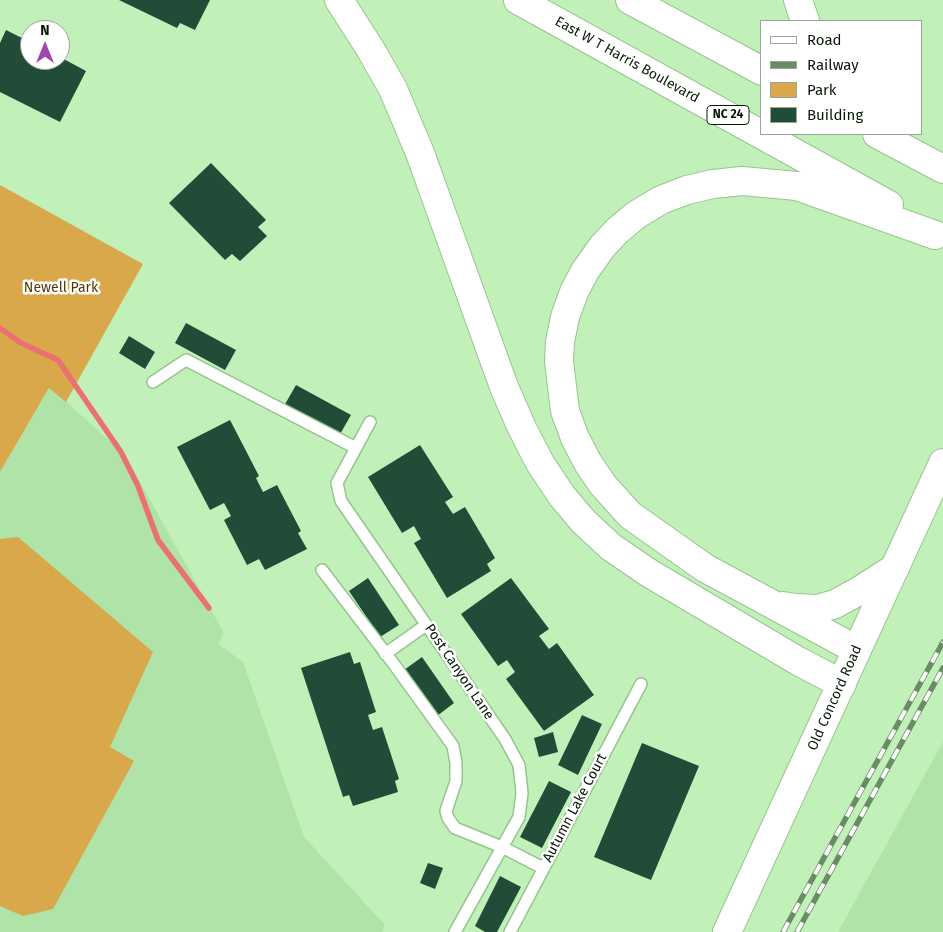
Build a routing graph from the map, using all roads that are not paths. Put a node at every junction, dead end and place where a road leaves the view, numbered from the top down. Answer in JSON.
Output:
{"nodes":[{"id":1,"x":339,"y":0,"type":"edge"},
{"id":2,"x":518,"y":0,"type":"edge"},
{"id":3,"x":630,"y":0,"type":"edge"},
{"id":4,"x":798,"y":0,"type":"edge"},
{"id":5,"x":805,"y":20,"type":"edge"},
{"id":6,"x":760,"y":70,"type":"edge"},
{"id":7,"x":760,"y":133,"type":"edge"},
{"id":8,"x":764,"y":135,"type":"edge"},
{"id":9,"x":879,"y":135,"type":"edge"},
{"id":10,"x":911,"y":135,"type":"edge"},
{"id":11,"x":943,"y":155,"type":"edge"},
{"id":12,"x":943,"y":169,"type":"edge"},
{"id":13,"x":939,"y":237,"type":"edge"},
{"id":14,"x":153,"y":382,"type":"dead end"},
{"id":15,"x":370,"y":422,"type":"dead end"},
{"id":16,"x":356,"y":448,"type":"junction"},
{"id":17,"x":943,"y":463,"type":"edge"},
{"id":18,"x":895,"y":568,"type":"junction"},
{"id":19,"x":322,"y":570,"type":"dead end"},
{"id":20,"x":771,"y":603,"type":"junction"},
{"id":21,"x":426,"y":625,"type":"junction"},
{"id":22,"x":857,"y":650,"type":"junction"},
{"id":23,"x":385,"y":654,"type":"junction"},
{"id":24,"x":641,"y":684,"type":"dead end"},
{"id":25,"x":842,"y":684,"type":"junction"},
{"id":26,"x":502,"y":848,"type":"junction"},
{"id":27,"x":544,"y":868,"type":"junction"},
{"id":28,"x":455,"y":932,"type":"edge"},
{"id":29,"x":510,"y":932,"type":"edge"},
{"id":30,"x":727,"y":932,"type":"edge"}],
"edges":[{"from":1,"to":25,"type":"main road"},
{"from":2,"to":7,"type":"main road","name":"East W T Harris Boulevard","number":"NC 24"},
{"from":3,"to":6,"type":"main road"},
{"from":4,"to":5,"type":"main road"},
{"from":8,"to":13,"type":"main road","name":"East W T Harris Boulevard","number":"NC 24"},
{"from":9,"to":12,"type":"main road"},
{"from":10,"to":11,"type":"main road"},
{"from":13,"to":20,"type":"main road"},
{"from":14,"to":16,"type":"lane"},
{"from":15,"to":16,"type":"lane","name":"Post Canyon Lane"},
{"from":16,"to":21,"type":"lane","name":"Post Canyon Lane"},
{"from":17,"to":18,"type":"main road","name":"Old Concord Road"},
{"from":18,"to":20,"type":"main road"},
{"from":18,"to":22,"type":"main road","name":"Old Concord Road"},
{"from":19,"to":23,"type":"lane"},
{"from":20,"to":22,"type":"main road"},
{"from":21,"to":23,"type":"lane"},
{"from":21,"to":26,"type":"lane","name":"Post Canyon Lane"},
{"from":22,"to":25,"type":"main road","name":"Old Concord Road"},
{"from":23,"to":26,"type":"lane"},
{"from":24,"to":27,"type":"lane","name":"Autumn Lake Court"},
{"from":25,"to":30,"type":"main road","name":"Old Concord Road"},
{"from":26,"to":27,"type":"lane"},
{"from":26,"to":28,"type":"lane","name":"Post Canyon Lane"},
{"from":27,"to":29,"type":"lane","name":"Autumn Lake Court"}]}
